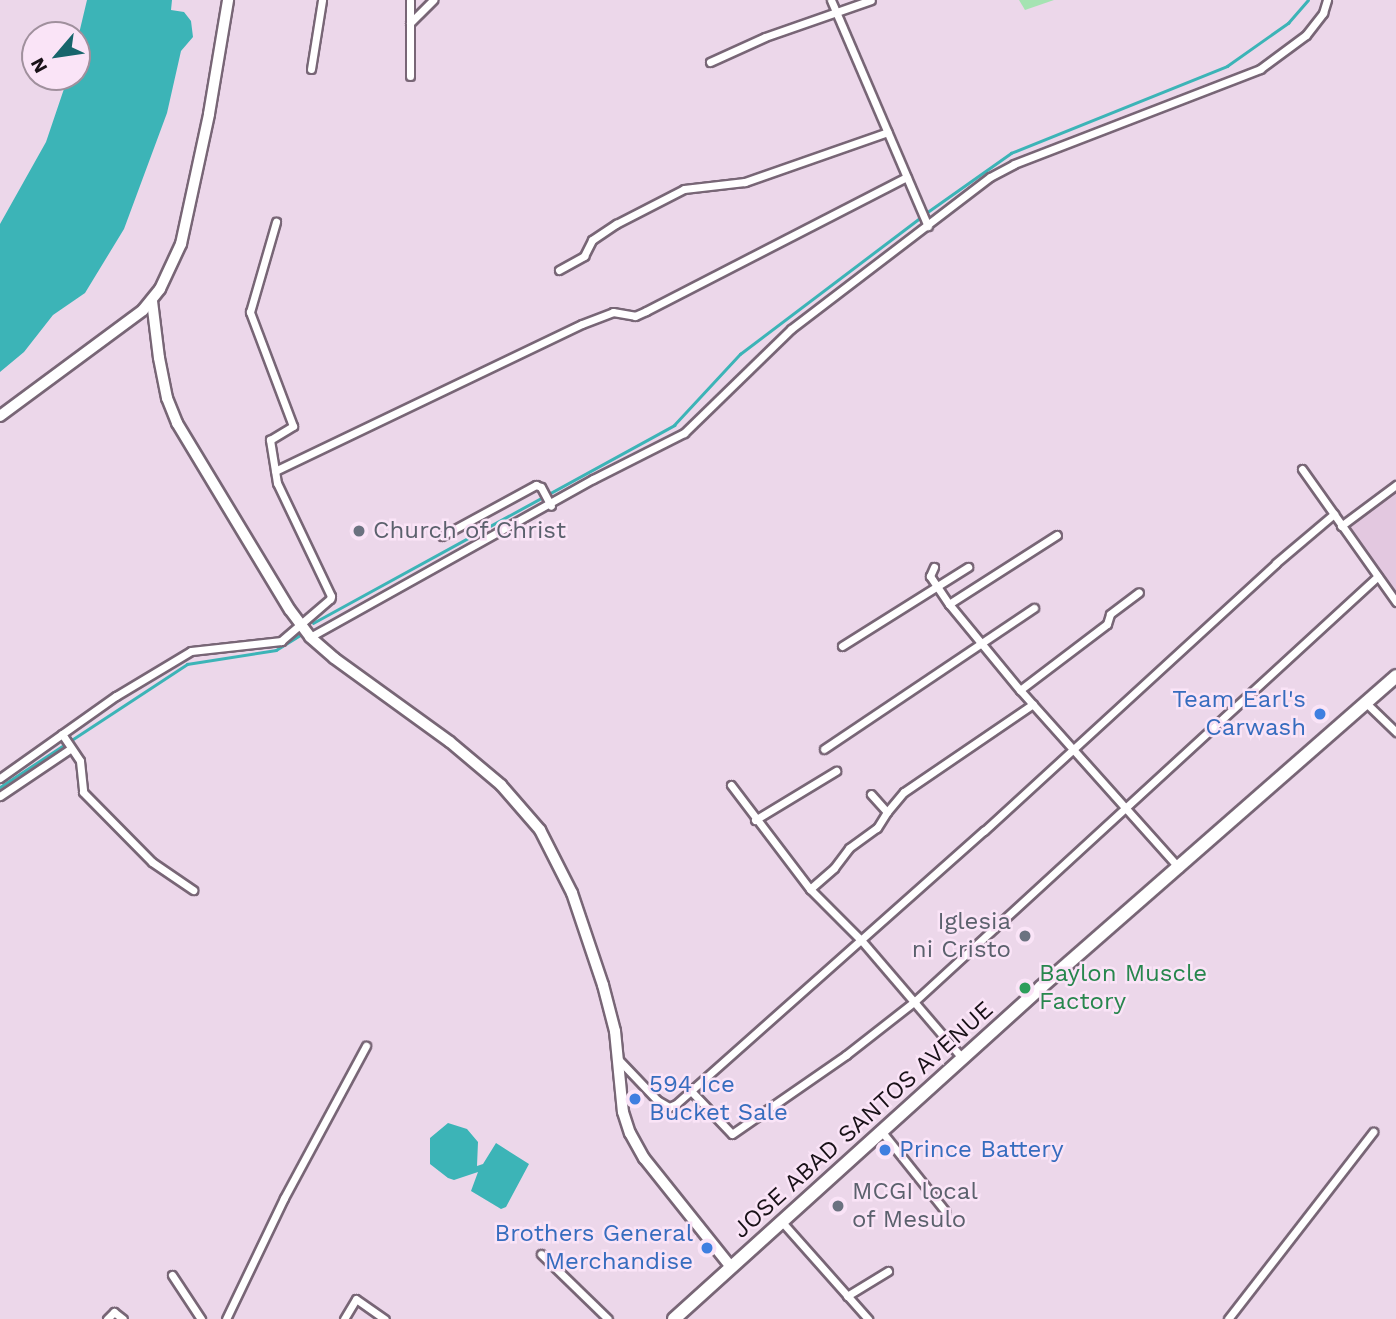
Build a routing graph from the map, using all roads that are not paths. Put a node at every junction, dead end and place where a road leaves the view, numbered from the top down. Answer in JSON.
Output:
{"nodes":[{"id":1,"x":228,"y":0,"type":"edge"},
{"id":2,"x":322,"y":0,"type":"edge"},
{"id":3,"x":410,"y":0,"type":"edge"},
{"id":4,"x":433,"y":0,"type":"edge"},
{"id":5,"x":831,"y":0,"type":"edge"},
{"id":6,"x":872,"y":0,"type":"edge"},
{"id":7,"x":1327,"y":0,"type":"edge"},
{"id":8,"x":836,"y":11,"type":"junction"},
{"id":9,"x":410,"y":23,"type":"junction"},
{"id":10,"x":710,"y":62,"type":"dead end"},
{"id":11,"x":311,"y":69,"type":"dead end"},
{"id":12,"x":410,"y":76,"type":"dead end"},
{"id":13,"x":888,"y":132,"type":"junction"},
{"id":14,"x":907,"y":177,"type":"junction"},
{"id":15,"x":276,"y":222,"type":"dead end"},
{"id":16,"x":926,"y":224,"type":"junction"},
{"id":17,"x":559,"y":270,"type":"dead end"},
{"id":18,"x":152,"y":301,"type":"junction"},
{"id":19,"x":0,"y":416,"type":"edge"},
{"id":20,"x":1303,"y":468,"type":"dead end"},
{"id":21,"x":275,"y":471,"type":"junction"},
{"id":22,"x":1396,"y":485,"type":"edge"},
{"id":23,"x":550,"y":504,"type":"junction"},
{"id":24,"x":1334,"y":514,"type":"junction"},
{"id":25,"x":1341,"y":526,"type":"junction"},
{"id":26,"x":1057,"y":535,"type":"dead end"},
{"id":27,"x":442,"y":536,"type":"dead end"},
{"id":28,"x":934,"y":567,"type":"dead end"},
{"id":29,"x":968,"y":567,"type":"dead end"},
{"id":30,"x":1378,"y":576,"type":"junction"},
{"id":31,"x":936,"y":586,"type":"junction"},
{"id":32,"x":1139,"y":593,"type":"dead end"},
{"id":33,"x":1396,"y":602,"type":"edge"},
{"id":34,"x":949,"y":604,"type":"junction"},
{"id":35,"x":1034,"y":608,"type":"dead end"},
{"id":36,"x":301,"y":624,"type":"junction"},
{"id":37,"x":310,"y":637,"type":"junction"},
{"id":38,"x":981,"y":644,"type":"junction"},
{"id":39,"x":842,"y":646,"type":"dead end"},
{"id":40,"x":1396,"y":676,"type":"edge"},
{"id":41,"x":1020,"y":690,"type":"junction"},
{"id":42,"x":1366,"y":703,"type":"junction"},
{"id":43,"x":1033,"y":704,"type":"junction"},
{"id":44,"x":1396,"y":732,"type":"edge"},
{"id":45,"x":63,"y":735,"type":"junction"},
{"id":46,"x":70,"y":747,"type":"junction"},
{"id":47,"x":824,"y":749,"type":"dead end"},
{"id":48,"x":1074,"y":750,"type":"junction"},
{"id":49,"x":836,"y":771,"type":"dead end"},
{"id":50,"x":0,"y":778,"type":"edge"},
{"id":51,"x":731,"y":785,"type":"dead end"},
{"id":52,"x":1,"y":793,"type":"edge"},
{"id":53,"x":871,"y":793,"type":"dead end"},
{"id":54,"x":1124,"y":807,"type":"junction"},
{"id":55,"x":887,"y":812,"type":"junction"},
{"id":56,"x":755,"y":820,"type":"junction"},
{"id":57,"x":1179,"y":869,"type":"junction"},
{"id":58,"x":810,"y":889,"type":"junction"},
{"id":59,"x":193,"y":890,"type":"dead end"},
{"id":60,"x":861,"y":940,"type":"junction"},
{"id":61,"x":915,"y":1001,"type":"junction"},
{"id":62,"x":366,"y":1046,"type":"dead end"},
{"id":63,"x":618,"y":1059,"type":"junction"},
{"id":64,"x":963,"y":1059,"type":"junction"},
{"id":65,"x":691,"y":1091,"type":"junction"},
{"id":66,"x":883,"y":1132,"type":"junction"},
{"id":67,"x":1373,"y":1132,"type":"dead end"},
{"id":68,"x":945,"y":1211,"type":"dead end"},
{"id":69,"x":782,"y":1222,"type":"junction"},
{"id":70,"x":541,"y":1254,"type":"dead end"},
{"id":71,"x":731,"y":1268,"type":"junction"},
{"id":72,"x":888,"y":1271,"type":"dead end"},
{"id":73,"x":172,"y":1275,"type":"dead end"},
{"id":74,"x":847,"y":1296,"type":"junction"},
{"id":75,"x":107,"y":1319,"type":"edge"},
{"id":76,"x":123,"y":1319,"type":"edge"},
{"id":77,"x":201,"y":1319,"type":"edge"},
{"id":78,"x":226,"y":1319,"type":"edge"},
{"id":79,"x":344,"y":1319,"type":"edge"},
{"id":80,"x":385,"y":1319,"type":"edge"},
{"id":81,"x":608,"y":1319,"type":"edge"},
{"id":82,"x":674,"y":1319,"type":"edge"},
{"id":83,"x":867,"y":1319,"type":"edge"},
{"id":84,"x":1228,"y":1319,"type":"edge"}],
"edges":[{"from":1,"to":18,"type":"main road"},
{"from":2,"to":11,"type":"street"},
{"from":3,"to":9,"type":"street"},
{"from":4,"to":9,"type":"street"},
{"from":5,"to":8,"type":"street"},
{"from":6,"to":8,"type":"street"},
{"from":7,"to":16,"type":"street"},
{"from":8,"to":10,"type":"street"},
{"from":8,"to":13,"type":"street"},
{"from":9,"to":12,"type":"street"},
{"from":13,"to":14,"type":"street"},
{"from":13,"to":17,"type":"street"},
{"from":14,"to":16,"type":"street"},
{"from":14,"to":21,"type":"street"},
{"from":15,"to":21,"type":"street"},
{"from":16,"to":23,"type":"street"},
{"from":18,"to":19,"type":"main road"},
{"from":18,"to":36,"type":"main road"},
{"from":20,"to":24,"type":"street"},
{"from":21,"to":36,"type":"street"},
{"from":22,"to":25,"type":"street"},
{"from":23,"to":27,"type":"street"},
{"from":23,"to":37,"type":"street"},
{"from":24,"to":25,"type":"street"},
{"from":24,"to":48,"type":"street"},
{"from":25,"to":30,"type":"street"},
{"from":26,"to":34,"type":"street"},
{"from":28,"to":31,"type":"street"},
{"from":29,"to":31,"type":"street"},
{"from":30,"to":33,"type":"street"},
{"from":30,"to":54,"type":"street"},
{"from":31,"to":34,"type":"street"},
{"from":31,"to":39,"type":"street"},
{"from":32,"to":41,"type":"street"},
{"from":34,"to":38,"type":"street"},
{"from":35,"to":38,"type":"street"},
{"from":36,"to":37,"type":"main road"},
{"from":36,"to":45,"type":"street"},
{"from":37,"to":63,"type":"main road"},
{"from":38,"to":41,"type":"street"},
{"from":38,"to":47,"type":"street"},
{"from":40,"to":42,"type":"highway","name":"JOSE ABAD SANTOS AVENUE"},
{"from":41,"to":43,"type":"street"},
{"from":42,"to":44,"type":"street"},
{"from":42,"to":57,"type":"highway","name":"JOSE ABAD SANTOS AVENUE"},
{"from":43,"to":48,"type":"street"},
{"from":43,"to":55,"type":"street"},
{"from":45,"to":46,"type":"street"},
{"from":45,"to":50,"type":"street"},
{"from":46,"to":52,"type":"street"},
{"from":46,"to":59,"type":"street"},
{"from":48,"to":54,"type":"street"},
{"from":48,"to":60,"type":"street"},
{"from":49,"to":56,"type":"street"},
{"from":51,"to":56,"type":"street"},
{"from":53,"to":55,"type":"street"},
{"from":54,"to":57,"type":"street"},
{"from":54,"to":61,"type":"street"},
{"from":55,"to":58,"type":"street"},
{"from":56,"to":58,"type":"street"},
{"from":57,"to":64,"type":"highway","name":"JOSE ABAD SANTOS AVENUE"},
{"from":58,"to":60,"type":"street"},
{"from":60,"to":61,"type":"street"},
{"from":60,"to":65,"type":"street"},
{"from":61,"to":64,"type":"street"},
{"from":61,"to":65,"type":"street"},
{"from":62,"to":78,"type":"street"},
{"from":63,"to":65,"type":"street"},
{"from":63,"to":71,"type":"main road"},
{"from":64,"to":66,"type":"highway","name":"JOSE ABAD SANTOS AVENUE"},
{"from":66,"to":68,"type":"street"},
{"from":66,"to":69,"type":"highway","name":"JOSE ABAD SANTOS AVENUE"},
{"from":67,"to":84,"type":"street"},
{"from":69,"to":71,"type":"highway","name":"JOSE ABAD SANTOS AVENUE"},
{"from":69,"to":74,"type":"street"},
{"from":70,"to":81,"type":"street"},
{"from":71,"to":82,"type":"highway","name":"JOSE ABAD SANTOS AVENUE"},
{"from":72,"to":74,"type":"street"},
{"from":73,"to":77,"type":"street"},
{"from":74,"to":83,"type":"street"},
{"from":75,"to":76,"type":"street"},
{"from":79,"to":80,"type":"street"}]}
